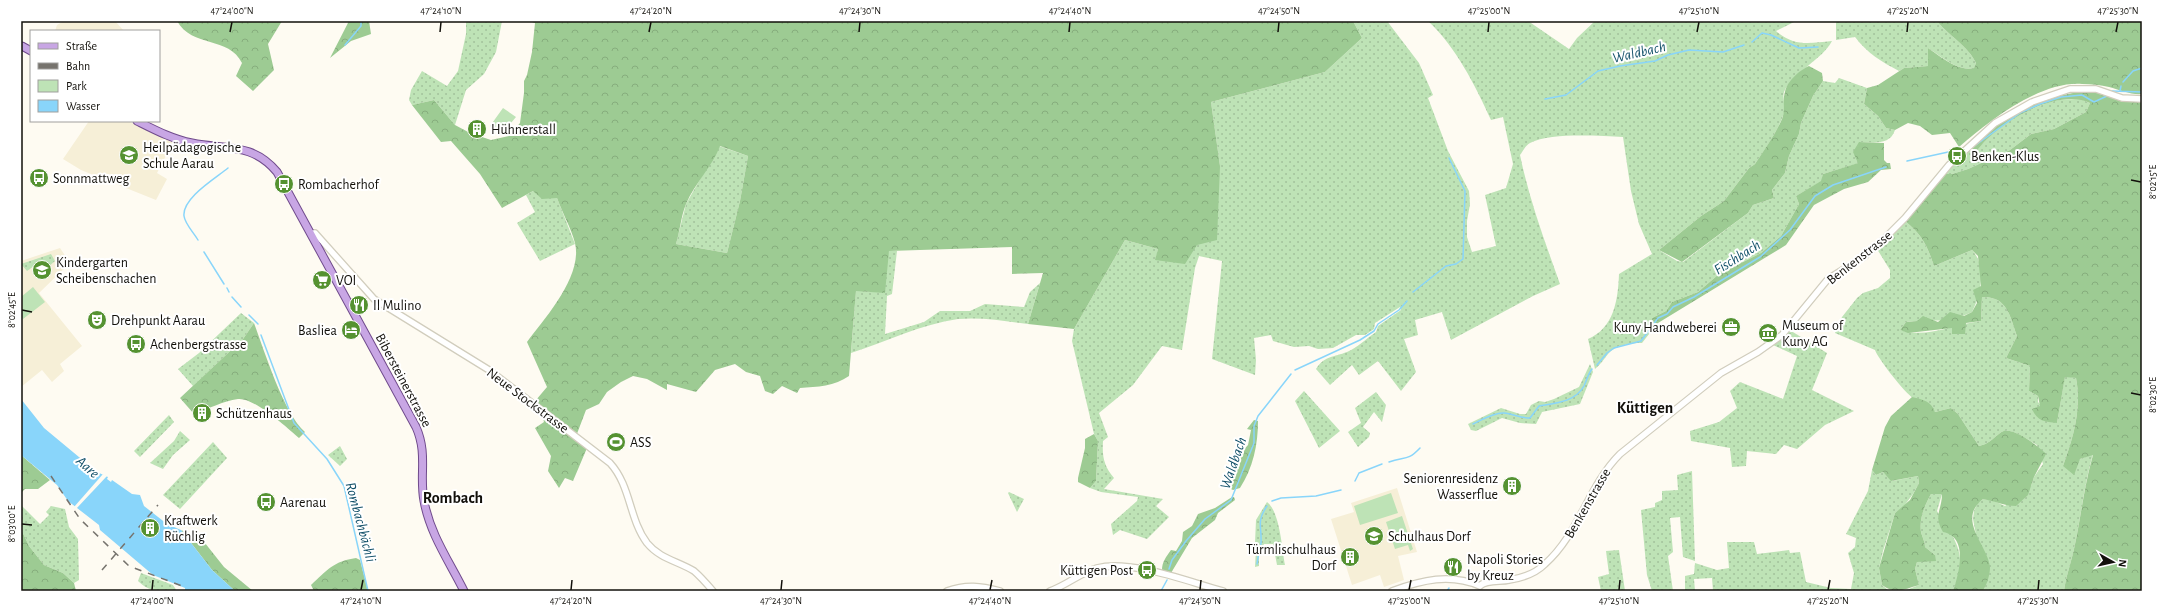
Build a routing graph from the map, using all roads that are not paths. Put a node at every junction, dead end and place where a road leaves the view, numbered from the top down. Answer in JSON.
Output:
{"nodes":[{"id":1,"x":21,"y":44,"type":"edge"},
{"id":2,"x":30,"y":50,"type":"edge"},
{"id":3,"x":2142,"y":99,"type":"edge"},
{"id":4,"x":139,"y":122,"type":"edge"},
{"id":5,"x":311,"y":233,"type":"junction"},
{"id":6,"x":1480,"y":588,"type":"edge"},
{"id":7,"x":464,"y":591,"type":"edge"},
{"id":8,"x":713,"y":591,"type":"edge"},
{"id":9,"x":947,"y":591,"type":"edge"},
{"id":10,"x":1000,"y":591,"type":"edge"},
{"id":11,"x":1050,"y":591,"type":"edge"},
{"id":12,"x":1223,"y":591,"type":"edge"},
{"id":13,"x":1392,"y":591,"type":"edge"}],
"edges":[{"from":1,"to":2,"type":"main road"},
{"from":3,"to":6,"type":"street","name":"Benkenstrasse"},
{"from":4,"to":5,"type":"main road","name":"Bibersteinerstrasse"},
{"from":5,"to":7,"type":"main road","name":"Bibersteinerstrasse"},
{"from":5,"to":8,"type":"street","name":"Neue Stockstrasse"},
{"from":6,"to":13,"type":"street"},
{"from":9,"to":10,"type":"street"},
{"from":11,"to":12,"type":"street"}]}
